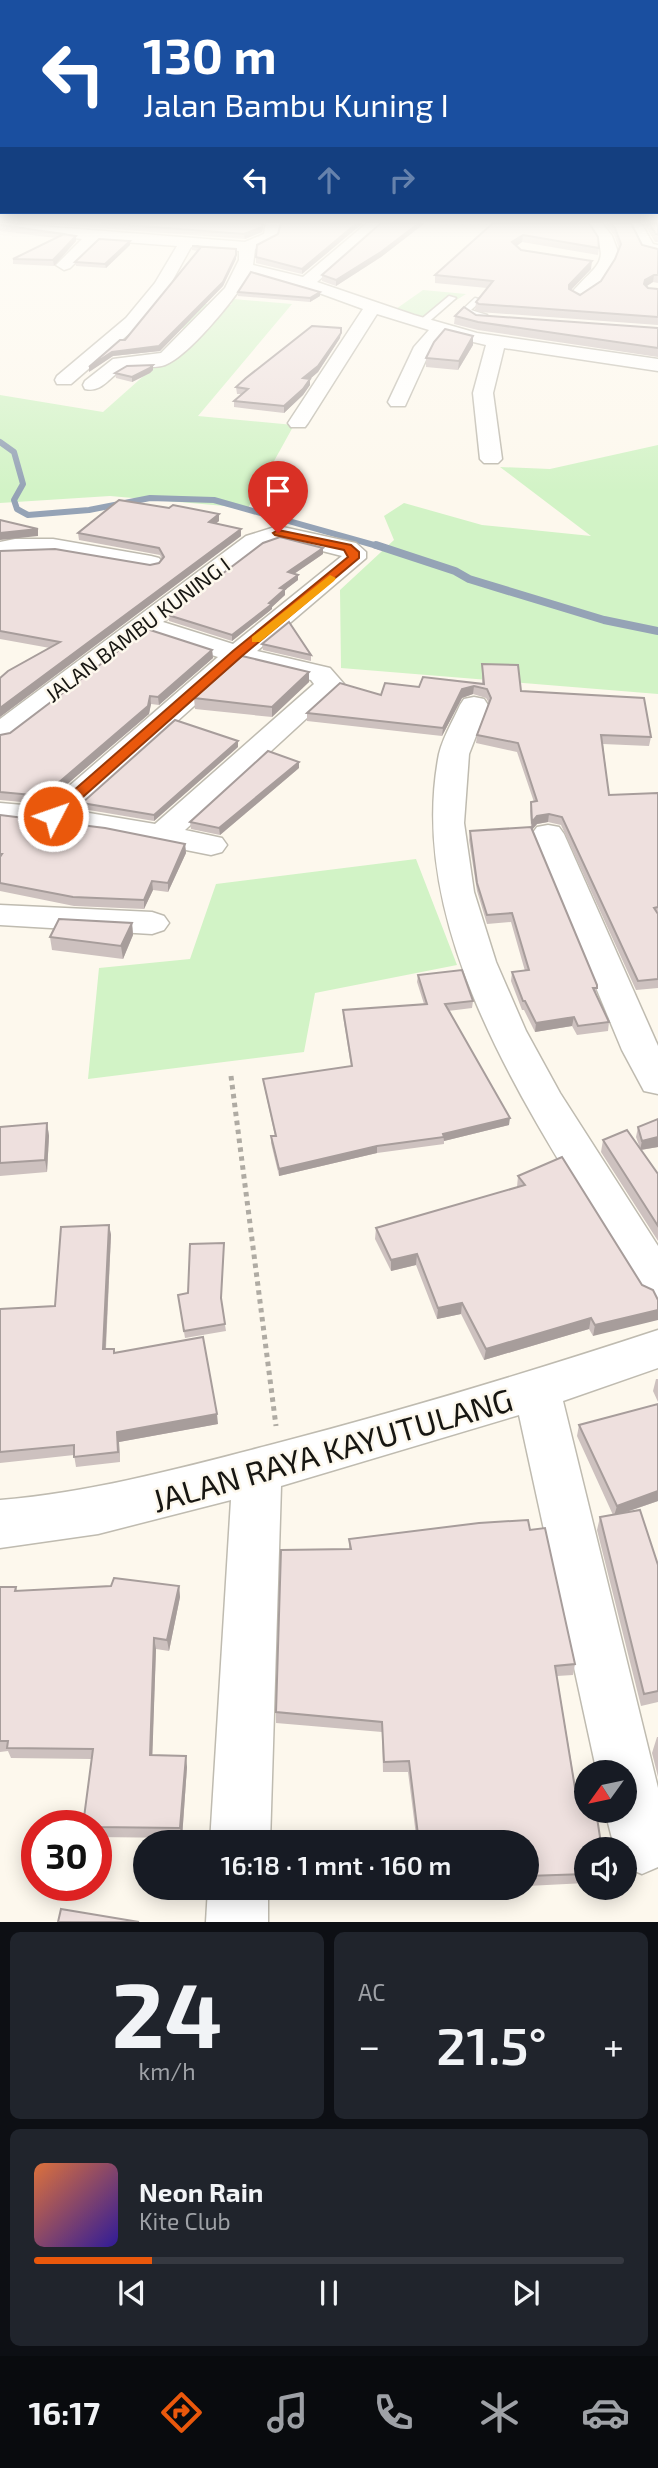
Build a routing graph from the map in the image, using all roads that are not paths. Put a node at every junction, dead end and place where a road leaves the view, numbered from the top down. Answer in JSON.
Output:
{"nodes":[{"id":1,"x":140,"y":313,"type":"edge"},
{"id":2,"x":214,"y":313,"type":"edge"},
{"id":3,"x":369,"y":313,"type":"edge"},
{"id":4,"x":390,"y":313,"type":"edge"},
{"id":5,"x":435,"y":313,"type":"edge"},
{"id":6,"x":467,"y":313,"type":"edge"},
{"id":7,"x":498,"y":319,"type":"edge"},
{"id":8,"x":422,"y":323,"type":"junction"},
{"id":9,"x":440,"y":329,"type":"junction"},
{"id":10,"x":496,"y":342,"type":"junction"},
{"id":11,"x":658,"y":365,"type":"edge"},
{"id":12,"x":64,"y":380,"type":"dead end"},
{"id":13,"x":92,"y":384,"type":"dead end"},
{"id":14,"x":398,"y":402,"type":"dead end"},
{"id":15,"x":298,"y":423,"type":"dead end"},
{"id":16,"x":491,"y":458,"type":"dead end"},
{"id":17,"x":0,"y":549,"type":"edge"},
{"id":18,"x":151,"y":563,"type":"edge"},
{"id":19,"x":142,"y":624,"type":"junction"},
{"id":20,"x":237,"y":654,"type":"junction"},
{"id":21,"x":474,"y":705,"type":"dead end"},
{"id":22,"x":0,"y":733,"type":"edge"},
{"id":23,"x":0,"y":812,"type":"edge"},
{"id":24,"x":53,"y":816,"type":"junction"},
{"id":25,"x":162,"y":834,"type":"junction"},
{"id":26,"x":548,"y":834,"type":"dead end"},
{"id":27,"x":211,"y":845,"type":"dead end"},
{"id":28,"x":0,"y":915,"type":"edge"},
{"id":29,"x":152,"y":923,"type":"dead end"},
{"id":30,"x":658,"y":1081,"type":"edge"},
{"id":31,"x":658,"y":1282,"type":"edge"},
{"id":32,"x":658,"y":1349,"type":"edge"},
{"id":33,"x":537,"y":1391,"type":"junction"},
{"id":34,"x":270,"y":1468,"type":"junction"},
{"id":35,"x":0,"y":1524,"type":"edge"},
{"id":36,"x":241,"y":1830,"type":"edge"},
{"id":37,"x":642,"y":1844,"type":"dead end"},
{"id":38,"x":238,"y":1900,"type":"edge"},
{"id":39,"x":237,"y":1922,"type":"edge"}],
"edges":[{"from":1,"to":12,"type":"street"},
{"from":2,"to":13,"type":"street"},
{"from":3,"to":15,"type":"street"},
{"from":4,"to":8,"type":"street"},
{"from":5,"to":8,"type":"lane"},
{"from":6,"to":7,"type":"lane"},
{"from":8,"to":9,"type":"street"},
{"from":9,"to":10,"type":"street"},
{"from":9,"to":14,"type":"street"},
{"from":10,"to":11,"type":"street"},
{"from":10,"to":16,"type":"street"},
{"from":17,"to":18,"type":"street"},
{"from":19,"to":20,"type":"street"},
{"from":19,"to":20,"type":"street","name":"JALAN BAMBU KUNING I"},
{"from":19,"to":22,"type":"street","name":"JALAN BAMBU KUNING I"},
{"from":20,"to":24,"type":"street"},
{"from":20,"to":25,"type":"street"},
{"from":21,"to":31,"type":"street"},
{"from":23,"to":24,"type":"street"},
{"from":24,"to":25,"type":"street"},
{"from":25,"to":27,"type":"street"},
{"from":26,"to":30,"type":"street"},
{"from":28,"to":29,"type":"street"},
{"from":32,"to":33,"type":"street","name":"JALAN RAYA KAYUTULANG"},
{"from":33,"to":34,"type":"street","name":"JALAN RAYA KAYUTULANG"},
{"from":33,"to":37,"type":"street"},
{"from":34,"to":35,"type":"street","name":"JALAN RAYA KAYUTULANG"},
{"from":34,"to":36,"type":"street"},
{"from":38,"to":39,"type":"street"}]}
